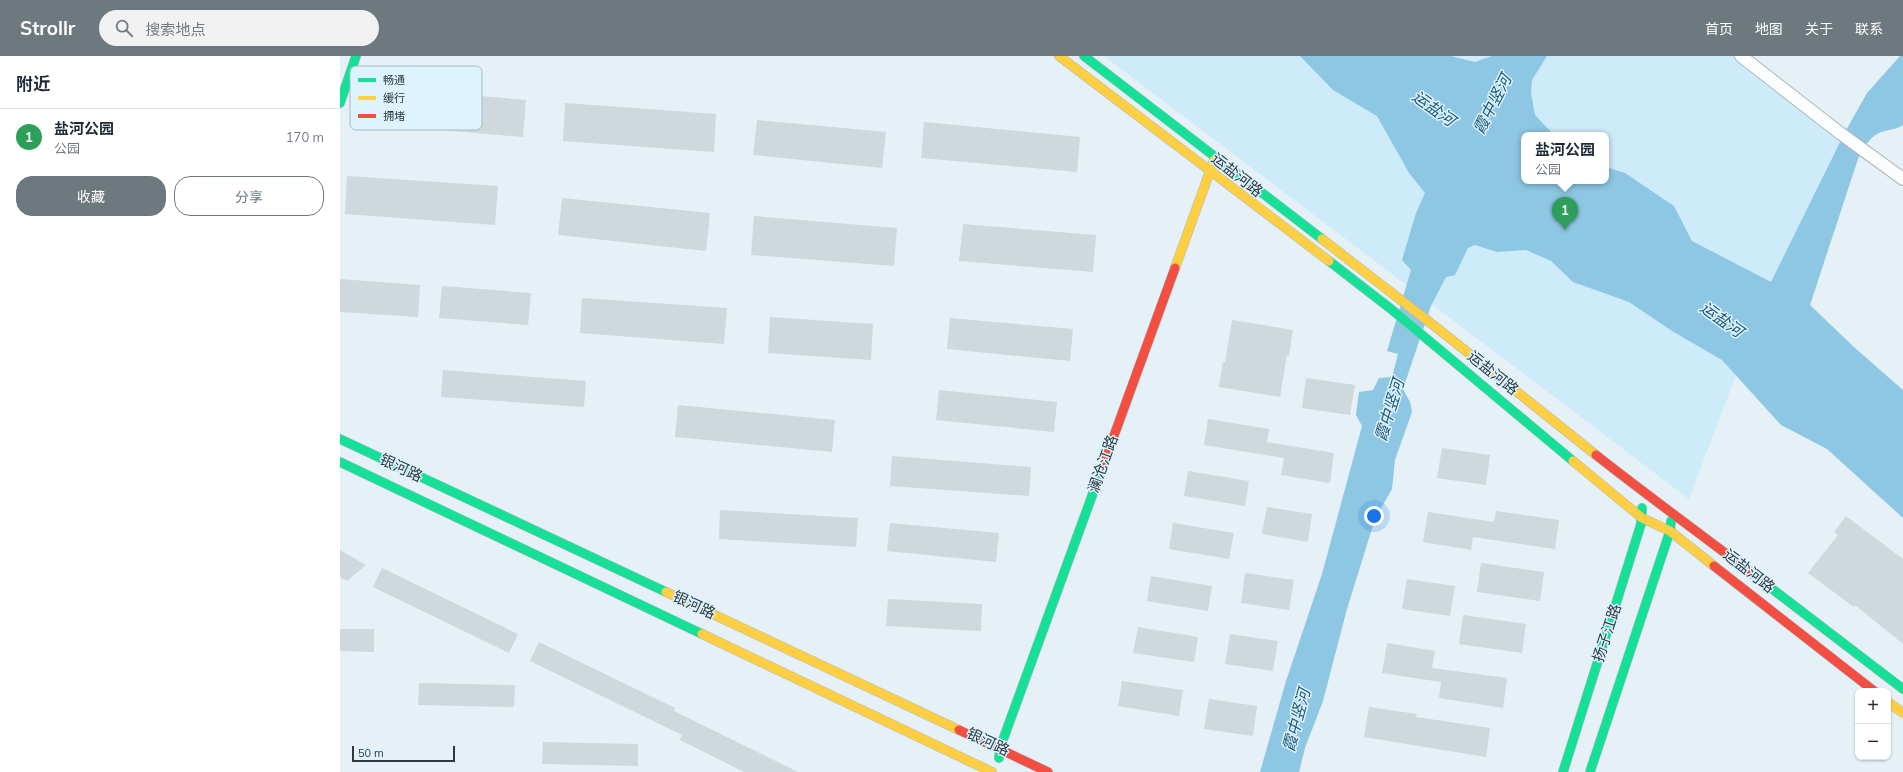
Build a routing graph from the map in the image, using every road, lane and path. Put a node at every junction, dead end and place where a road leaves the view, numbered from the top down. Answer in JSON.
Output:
{"nodes":[{"id":1,"x":356,"y":56,"type":"edge"},
{"id":2,"x":1059,"y":56,"type":"edge"},
{"id":3,"x":1084,"y":56,"type":"edge"},
{"id":4,"x":1741,"y":56,"type":"edge"},
{"id":5,"x":353,"y":66,"type":"edge"},
{"id":6,"x":350,"y":74,"type":"edge"},
{"id":7,"x":340,"y":103,"type":"edge"},
{"id":8,"x":1214,"y":158,"type":"junction"},
{"id":9,"x":1210,"y":170,"type":"junction"},
{"id":10,"x":1903,"y":179,"type":"edge"},
{"id":11,"x":340,"y":439,"type":"edge"},
{"id":12,"x":340,"y":462,"type":"edge"},
{"id":13,"x":1643,"y":492,"type":"junction"},
{"id":14,"x":1671,"y":511,"type":"junction"},
{"id":15,"x":1642,"y":518,"type":"junction"},
{"id":16,"x":1670,"y":531,"type":"junction"},
{"id":17,"x":1870,"y":688,"type":"edge"},
{"id":18,"x":1903,"y":689,"type":"edge"},
{"id":19,"x":1891,"y":704,"type":"edge"},
{"id":20,"x":1903,"y":713,"type":"edge"},
{"id":21,"x":1000,"y":748,"type":"junction"},
{"id":22,"x":992,"y":772,"type":"edge"},
{"id":23,"x":996,"y":772,"type":"edge"},
{"id":24,"x":1048,"y":772,"type":"edge"},
{"id":25,"x":1562,"y":772,"type":"edge"},
{"id":26,"x":1590,"y":772,"type":"edge"}],
"edges":[{"from":1,"to":5,"type":"main road"},
{"from":2,"to":9,"type":"main road","name":"运盐河路"},
{"from":3,"to":8,"type":"main road","name":"运盐河路"},
{"from":4,"to":10,"type":"street"},
{"from":6,"to":7,"type":"main road"},
{"from":8,"to":9,"type":"main road","name":"澜沧江路"},
{"from":8,"to":13,"type":"main road","name":"运盐河路"},
{"from":9,"to":15,"type":"main road","name":"运盐河路"},
{"from":9,"to":21,"type":"main road","name":"澜沧江路"},
{"from":11,"to":21,"type":"main road","name":"银河路"},
{"from":12,"to":22,"type":"main road","name":"银河路"},
{"from":13,"to":14,"type":"main road","name":"运盐河路"},
{"from":13,"to":15,"type":"main road","name":"扬子江路"},
{"from":14,"to":16,"type":"main road","name":"扬子江路"},
{"from":14,"to":18,"type":"main road","name":"运盐河路"},
{"from":15,"to":16,"type":"main road","name":"运盐河路"},
{"from":15,"to":25,"type":"main road","name":"扬子江路"},
{"from":16,"to":17,"type":"main road","name":"运盐河路"},
{"from":16,"to":26,"type":"main road","name":"扬子江路"},
{"from":19,"to":20,"type":"main road"},
{"from":21,"to":23,"type":"main road","name":"澜沧江路"},
{"from":21,"to":24,"type":"main road","name":"银河路"}]}
